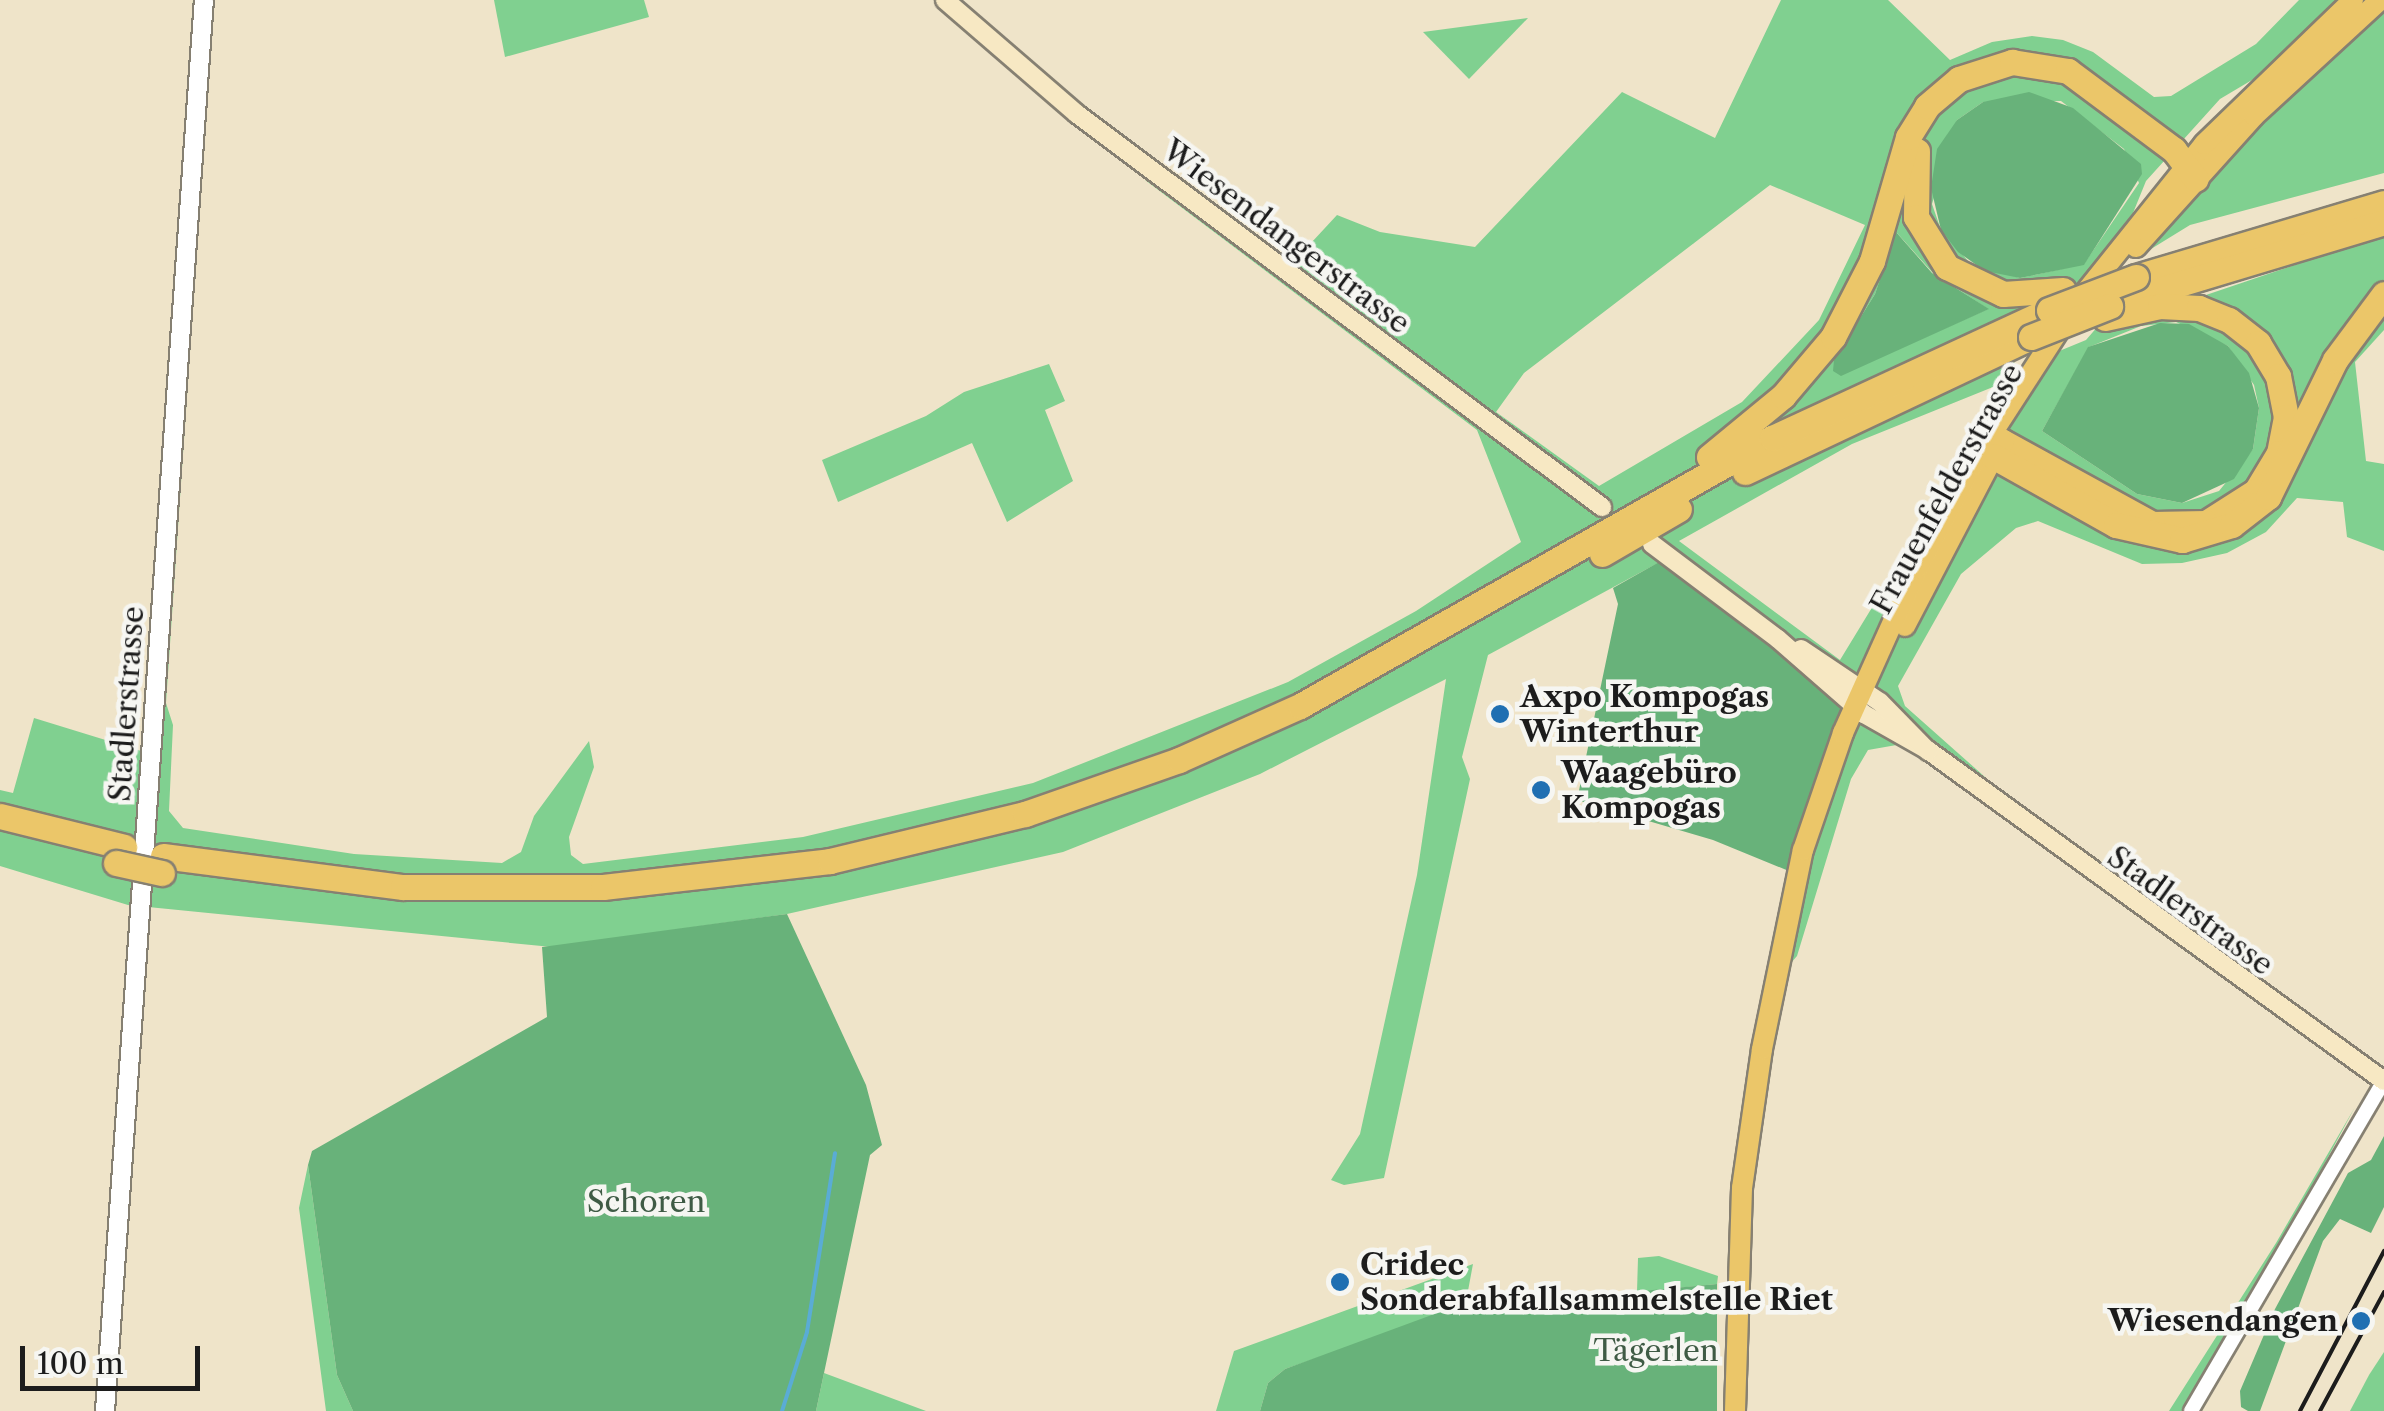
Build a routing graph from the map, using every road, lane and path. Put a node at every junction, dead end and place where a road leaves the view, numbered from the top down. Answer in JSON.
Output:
{"nodes":[{"id":1,"x":204,"y":0,"type":"edge"},
{"id":2,"x":945,"y":0,"type":"edge"},
{"id":3,"x":2353,"y":0,"type":"edge"},
{"id":4,"x":2380,"y":0,"type":"edge"},
{"id":5,"x":2186,"y":173,"type":"junction"},
{"id":6,"x":2384,"y":203,"type":"edge"},
{"id":7,"x":2384,"y":222,"type":"edge"},
{"id":8,"x":2384,"y":294,"type":"edge"},
{"id":9,"x":2056,"y":300,"type":"junction"},
{"id":10,"x":2111,"y":310,"type":"junction"},
{"id":11,"x":1994,"y":446,"type":"junction"},
{"id":12,"x":1602,"y":507,"type":"dead end"},
{"id":13,"x":1634,"y":515,"type":"junction"},
{"id":14,"x":1652,"y":544,"type":"dead end"},
{"id":15,"x":1863,"y":701,"type":"junction"},
{"id":16,"x":0,"y":816,"type":"edge"},
{"id":17,"x":0,"y":834,"type":"edge"},
{"id":18,"x":120,"y":856,"type":"junction"},
{"id":19,"x":162,"y":864,"type":"junction"},
{"id":20,"x":2384,"y":1081,"type":"edge"},
{"id":21,"x":105,"y":1411,"type":"edge"},
{"id":22,"x":1735,"y":1411,"type":"edge"},
{"id":23,"x":2190,"y":1411,"type":"edge"}],
"edges":[{"from":1,"to":21,"type":"street","name":"Stadlerstrasse"},
{"from":2,"to":12,"type":"main road","name":"Wiesendangerstrasse"},
{"from":3,"to":5,"type":"main road","name":"Frauenfelderstrasse"},
{"from":4,"to":5,"type":"main road","name":"Frauenfelderstrasse"},
{"from":5,"to":9,"type":"highway"},
{"from":5,"to":11,"type":"main road","name":"Frauenfelderstrasse"},
{"from":5,"to":13,"type":"highway"},
{"from":6,"to":9,"type":"highway","bridge":true},
{"from":7,"to":10,"type":"highway"},
{"from":8,"to":11,"type":"highway"},
{"from":9,"to":13,"type":"highway"},
{"from":10,"to":11,"type":"highway"},
{"from":10,"to":19,"type":"highway","bridge":true},
{"from":11,"to":15,"type":"main road","name":"Frauenfelderstrasse"},
{"from":13,"to":19,"type":"highway"},
{"from":14,"to":15,"type":"main road"},
{"from":15,"to":20,"type":"main road","name":"Stadlerstrasse"},
{"from":15,"to":22,"type":"main road","name":"Frauenfelderstrasse"},
{"from":16,"to":18,"type":"highway"},
{"from":17,"to":18,"type":"highway"},
{"from":18,"to":19,"type":"highway"},
{"from":20,"to":23,"type":"street"}]}
